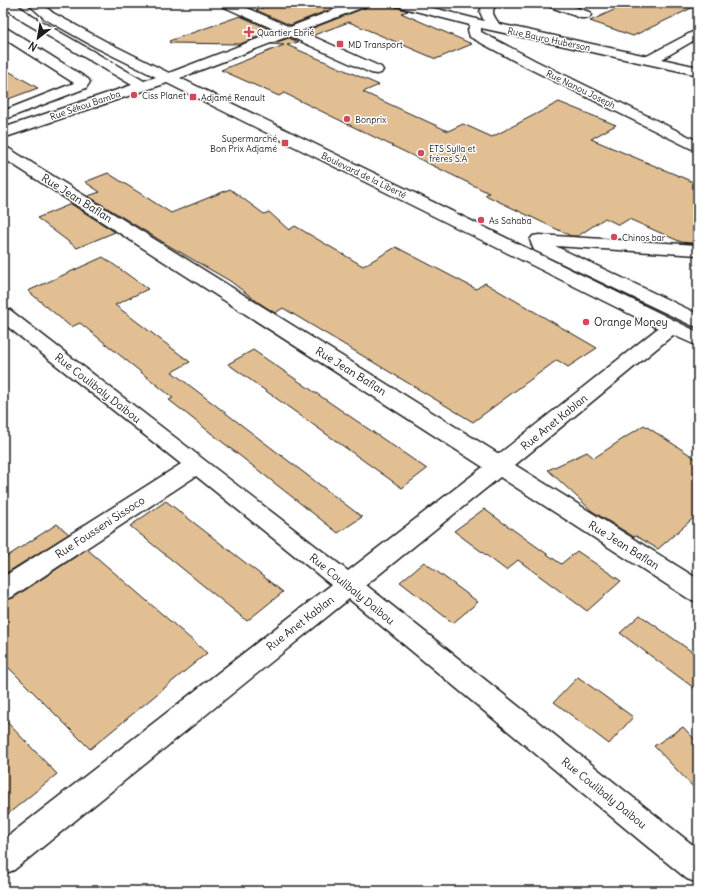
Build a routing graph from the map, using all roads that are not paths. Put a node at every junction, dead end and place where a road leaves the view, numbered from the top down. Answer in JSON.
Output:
{"nodes":[{"id":1,"x":7,"y":3,"type":"edge"},
{"id":2,"x":33,"y":3,"type":"edge"},
{"id":3,"x":226,"y":3,"type":"edge"},
{"id":4,"x":362,"y":3,"type":"edge"},
{"id":5,"x":400,"y":3,"type":"edge"},
{"id":6,"x":491,"y":3,"type":"edge"},
{"id":7,"x":552,"y":3,"type":"edge"},
{"id":8,"x":70,"y":14,"type":"dead end"},
{"id":9,"x":585,"y":15,"type":"dead end"},
{"id":10,"x":28,"y":19,"type":"junction"},
{"id":11,"x":477,"y":24,"type":"junction"},
{"id":12,"x":3,"y":26,"type":"edge"},
{"id":13,"x":494,"y":27,"type":"junction"},
{"id":14,"x":288,"y":31,"type":"junction"},
{"id":15,"x":3,"y":32,"type":"edge"},
{"id":16,"x":698,"y":33,"type":"edge"},
{"id":17,"x":650,"y":60,"type":"junction"},
{"id":18,"x":376,"y":70,"type":"dead end"},
{"id":19,"x":698,"y":71,"type":"edge"},
{"id":20,"x":185,"y":72,"type":"junction"},
{"id":21,"x":167,"y":77,"type":"junction"},
{"id":22,"x":142,"y":86,"type":"junction"},
{"id":23,"x":3,"y":116,"type":"edge"},
{"id":24,"x":3,"y":133,"type":"edge"},
{"id":25,"x":698,"y":147,"type":"edge"},
{"id":26,"x":3,"y":151,"type":"edge"},
{"id":27,"x":528,"y":240,"type":"junction"},
{"id":28,"x":698,"y":250,"type":"edge"},
{"id":29,"x":3,"y":314,"type":"edge"},
{"id":30,"x":698,"y":321,"type":"edge"},
{"id":31,"x":671,"y":327,"type":"junction"},
{"id":32,"x":698,"y":340,"type":"edge"},
{"id":33,"x":197,"y":465,"type":"junction"},
{"id":34,"x":499,"y":466,"type":"junction"},
{"id":35,"x":348,"y":585,"type":"junction"},
{"id":36,"x":3,"y":590,"type":"edge"},
{"id":37,"x":698,"y":592,"type":"edge"},
{"id":38,"x":3,"y":859,"type":"edge"},
{"id":39,"x":698,"y":868,"type":"edge"}],
"edges":[{"from":1,"to":10,"type":"street"},
{"from":2,"to":21,"type":"street","name":"Boulevard de la Liberté"},
{"from":3,"to":14,"type":"street"},
{"from":4,"to":14,"type":"street","name":"Rue Sékou Bamba"},
{"from":5,"to":11,"type":"street","name":"Rue Bayro Huberson"},
{"from":6,"to":13,"type":"street"},
{"from":7,"to":9,"type":"street"},
{"from":8,"to":20,"type":"street","name":"Boulevard de la Liberté"},
{"from":10,"to":12,"type":"street"},
{"from":10,"to":22,"type":"street"},
{"from":11,"to":13,"type":"street","name":"Rue Bayro Huberson"},
{"from":11,"to":25,"type":"street","name":"Rue Nanou Joseph"},
{"from":13,"to":17,"type":"street","name":"Rue Bayro Huberson"},
{"from":14,"to":18,"type":"street"},
{"from":14,"to":20,"type":"street","name":"Rue Sékou Bamba"},
{"from":15,"to":23,"type":"street"},
{"from":16,"to":17,"type":"street"},
{"from":17,"to":19,"type":"street","name":"Rue Bayro Huberson"},
{"from":20,"to":21,"type":"street","name":"Rue Sékou Bamba"},
{"from":20,"to":27,"type":"street","name":"Boulevard de la Liberté"},
{"from":21,"to":22,"type":"street","name":"Rue Sékou Bamba"},
{"from":21,"to":31,"type":"street","name":"Boulevard de la Liberté"},
{"from":22,"to":24,"type":"street","name":"Rue Sékou Bamba"},
{"from":26,"to":34,"type":"street","name":"Rue Jean Baflan"},
{"from":27,"to":28,"type":"street"},
{"from":27,"to":30,"type":"street","name":"Boulevard de la Liberté"},
{"from":29,"to":33,"type":"street","name":"Rue Coulibaly Daibou"},
{"from":31,"to":32,"type":"street","name":"Boulevard de la Liberté"},
{"from":31,"to":34,"type":"street","name":"Rue Anet Kablan"},
{"from":33,"to":35,"type":"street","name":"Rue Coulibaly Daibou"},
{"from":33,"to":36,"type":"street","name":"Rue Fousseni Sissoco"},
{"from":34,"to":35,"type":"street","name":"Rue Anet Kablan"},
{"from":34,"to":37,"type":"street","name":"Rue Jean Baflan"},
{"from":35,"to":38,"type":"street","name":"Rue Anet Kablan"},
{"from":35,"to":39,"type":"street","name":"Rue Coulibaly Daibou"}]}
